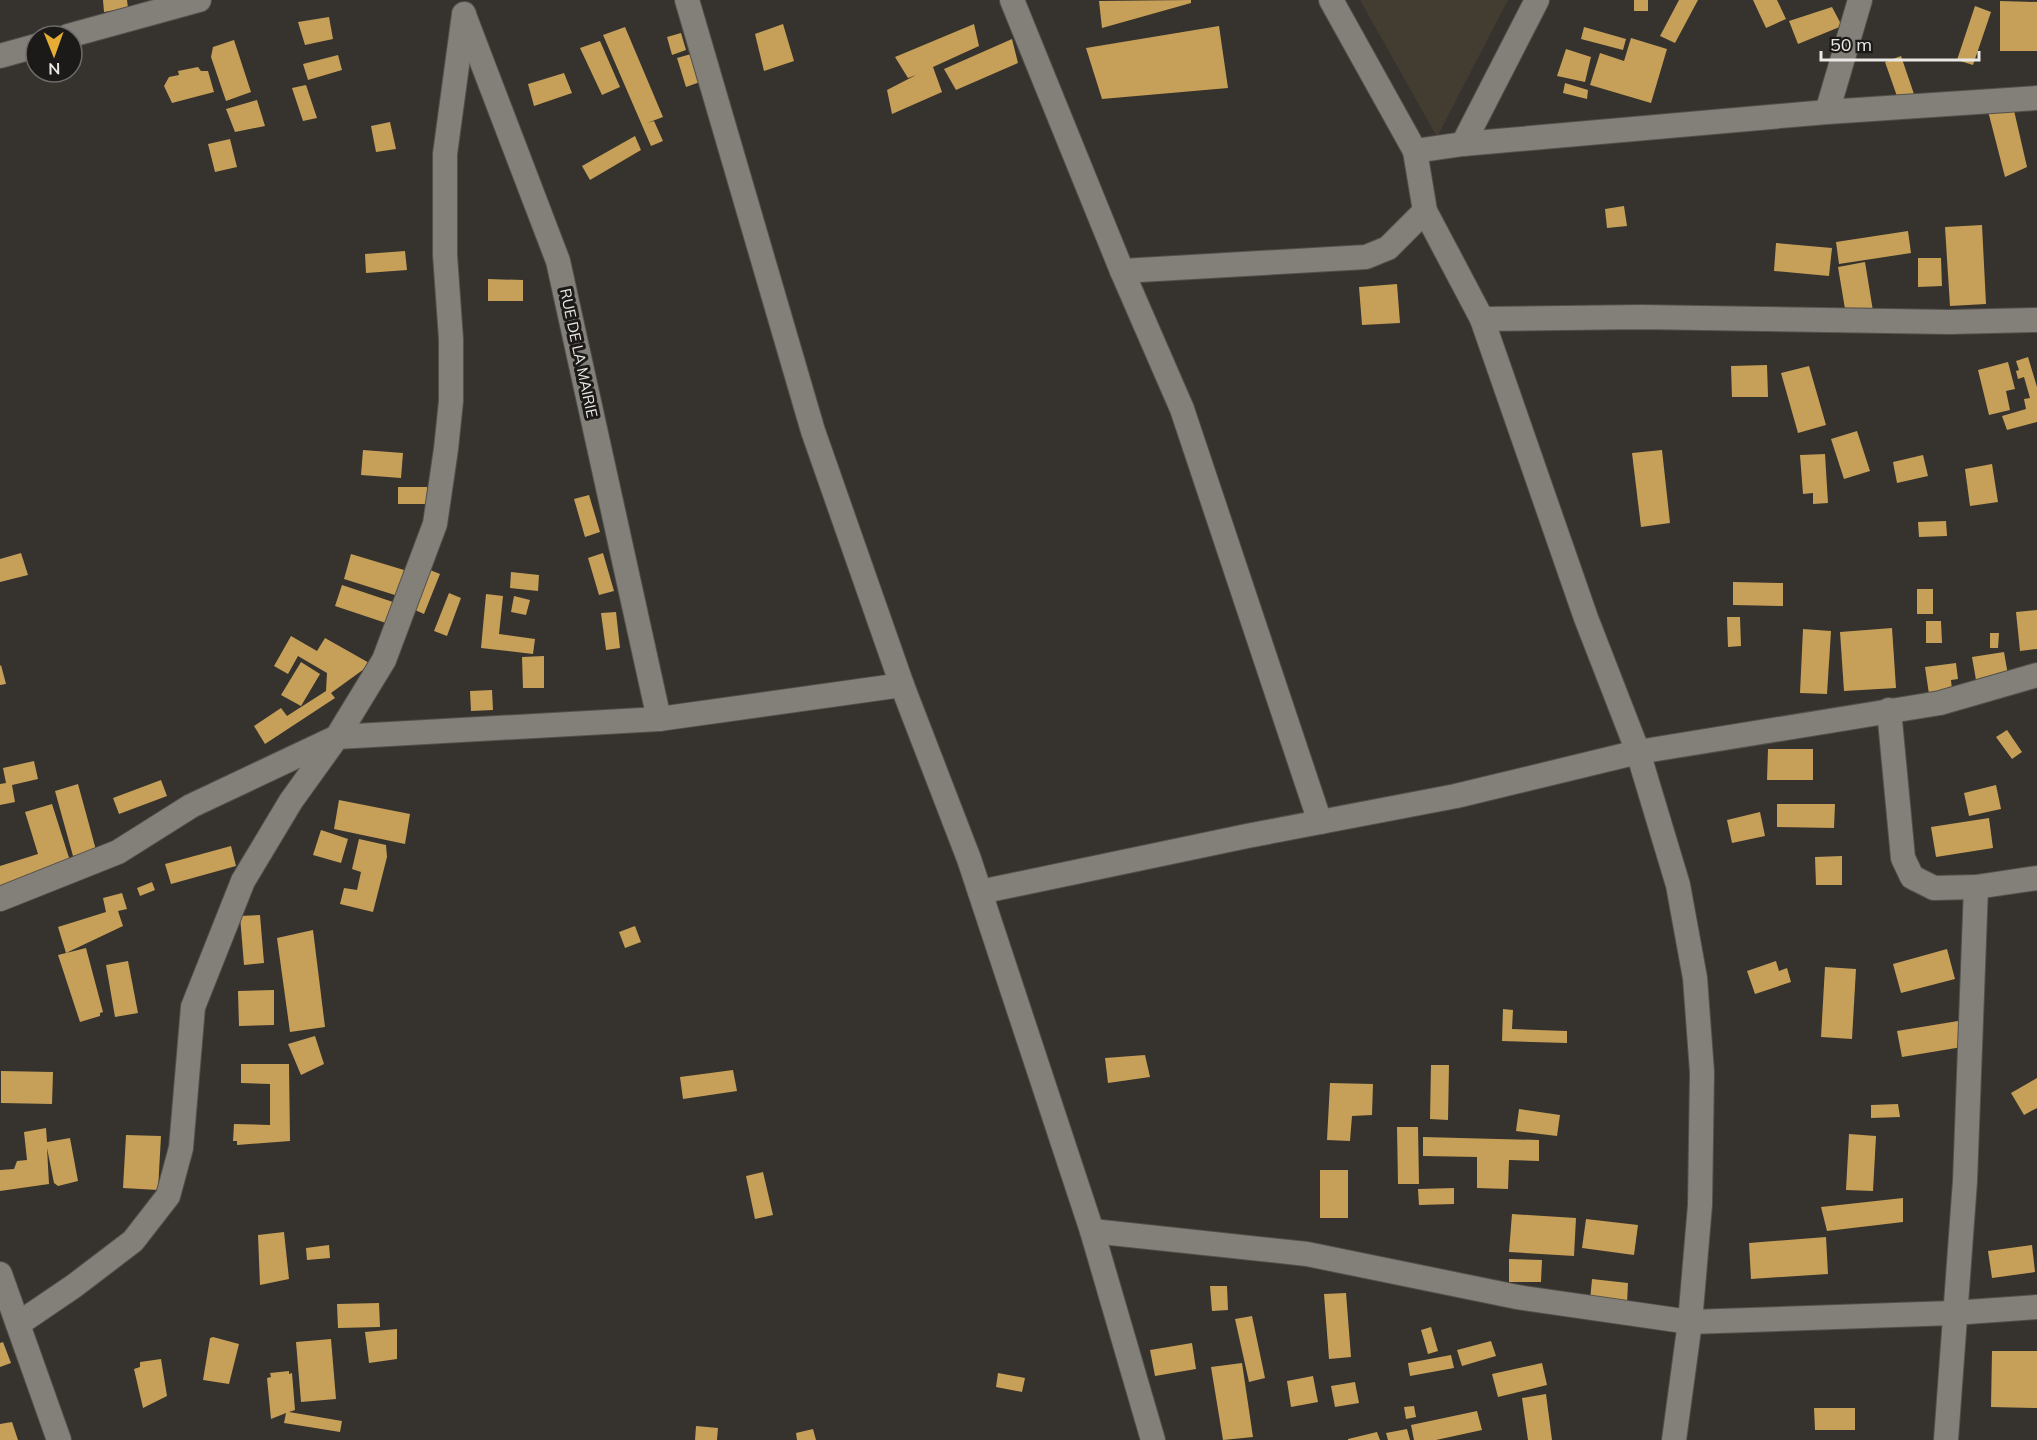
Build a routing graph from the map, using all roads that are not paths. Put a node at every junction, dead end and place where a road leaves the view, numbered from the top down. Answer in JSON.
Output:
{"nodes":[{"id":1,"x":199,"y":0,"type":"edge"},
{"id":2,"x":687,"y":0,"type":"edge"},
{"id":3,"x":1012,"y":0,"type":"edge"},
{"id":4,"x":1331,"y":0,"type":"edge"},
{"id":5,"x":1537,"y":0,"type":"edge"},
{"id":6,"x":1860,"y":0,"type":"edge"},
{"id":7,"x":460,"y":7,"type":"edge"},
{"id":8,"x":84,"y":32,"type":"edge"},
{"id":9,"x":24,"y":49,"type":"edge"},
{"id":10,"x":0,"y":56,"type":"edge"},
{"id":11,"x":2037,"y":98,"type":"edge"},
{"id":12,"x":1827,"y":112,"type":"junction"},
{"id":13,"x":1463,"y":144,"type":"junction"},
{"id":14,"x":1415,"y":151,"type":"junction"},
{"id":15,"x":1425,"y":211,"type":"junction"},
{"id":16,"x":1122,"y":271,"type":"junction"},
{"id":17,"x":1482,"y":319,"type":"junction"},
{"id":18,"x":2037,"y":320,"type":"edge"},
{"id":19,"x":2037,"y":675,"type":"edge"},
{"id":20,"x":902,"y":685,"type":"junction"},
{"id":21,"x":1889,"y":710,"type":"junction"},
{"id":22,"x":659,"y":719,"type":"junction"},
{"id":23,"x":337,"y":737,"type":"junction"},
{"id":24,"x":1638,"y":752,"type":"junction"},
{"id":25,"x":1320,"y":822,"type":"junction"},
{"id":26,"x":2037,"y":878,"type":"edge"},
{"id":27,"x":1976,"y":887,"type":"junction"},
{"id":28,"x":980,"y":892,"type":"junction"},
{"id":29,"x":0,"y":899,"type":"edge"},
{"id":30,"x":1092,"y":1231,"type":"junction"},
{"id":31,"x":0,"y":1274,"type":"edge"},
{"id":32,"x":2037,"y":1307,"type":"edge"},
{"id":33,"x":1953,"y":1313,"type":"junction"},
{"id":34,"x":1690,"y":1322,"type":"junction"},
{"id":35,"x":18,"y":1324,"type":"junction"},
{"id":36,"x":59,"y":1440,"type":"edge"},
{"id":37,"x":1153,"y":1440,"type":"edge"},
{"id":38,"x":1674,"y":1440,"type":"edge"},
{"id":39,"x":1946,"y":1440,"type":"edge"}],
"edges":[{"from":1,"to":8,"type":"street"},
{"from":2,"to":20,"type":"street"},
{"from":3,"to":16,"type":"street"},
{"from":4,"to":14,"type":"street"},
{"from":5,"to":13,"type":"street"},
{"from":6,"to":12,"type":"street"},
{"from":7,"to":22,"type":"street","name":"RUE DE LA MAIRIE"},
{"from":7,"to":23,"type":"street"},
{"from":9,"to":10,"type":"street"},
{"from":11,"to":12,"type":"street"},
{"from":12,"to":13,"type":"street"},
{"from":13,"to":14,"type":"street"},
{"from":14,"to":15,"type":"street"},
{"from":15,"to":16,"type":"street"},
{"from":15,"to":17,"type":"street"},
{"from":16,"to":25,"type":"street"},
{"from":17,"to":18,"type":"street"},
{"from":17,"to":24,"type":"street"},
{"from":19,"to":21,"type":"street"},
{"from":20,"to":22,"type":"street"},
{"from":20,"to":28,"type":"street"},
{"from":21,"to":24,"type":"street"},
{"from":21,"to":27,"type":"street"},
{"from":22,"to":23,"type":"street"},
{"from":23,"to":29,"type":"street"},
{"from":23,"to":35,"type":"street"},
{"from":24,"to":25,"type":"street"},
{"from":24,"to":34,"type":"street"},
{"from":25,"to":28,"type":"street"},
{"from":26,"to":27,"type":"street"},
{"from":27,"to":33,"type":"street"},
{"from":28,"to":30,"type":"street"},
{"from":30,"to":34,"type":"street"},
{"from":30,"to":37,"type":"street"},
{"from":31,"to":35,"type":"street"},
{"from":32,"to":33,"type":"street"},
{"from":33,"to":34,"type":"street"},
{"from":33,"to":39,"type":"street"},
{"from":34,"to":38,"type":"street"},
{"from":35,"to":36,"type":"street"}]}
